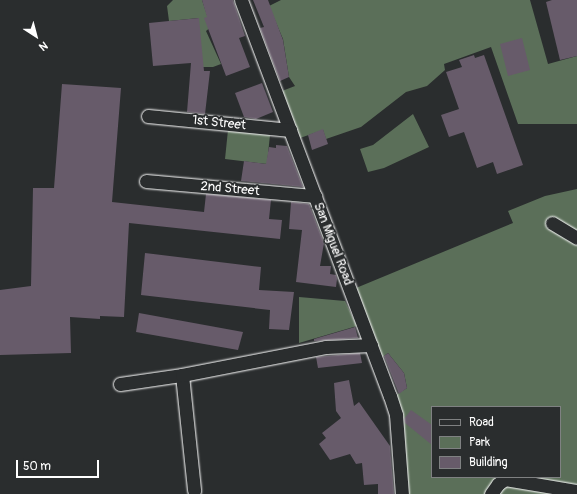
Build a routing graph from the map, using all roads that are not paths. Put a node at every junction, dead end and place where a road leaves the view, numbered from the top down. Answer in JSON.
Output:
{"nodes":[{"id":1,"x":241,"y":0,"type":"edge"},
{"id":2,"x":148,"y":116,"type":"dead end"},
{"id":3,"x":290,"y":130,"type":"junction"},
{"id":4,"x":146,"y":181,"type":"dead end"},
{"id":5,"x":315,"y":196,"type":"junction"},
{"id":6,"x":552,"y":223,"type":"dead end"},
{"id":7,"x":577,"y":238,"type":"edge"},
{"id":8,"x":371,"y":345,"type":"junction"},
{"id":9,"x":182,"y":375,"type":"junction"},
{"id":10,"x":120,"y":384,"type":"dead end"},
{"id":11,"x":194,"y":490,"type":"dead end"},
{"id":12,"x":545,"y":490,"type":"edge"},
{"id":13,"x":577,"y":491,"type":"edge"},
{"id":14,"x":402,"y":494,"type":"edge"},
{"id":15,"x":491,"y":494,"type":"edge"}],
"edges":[{"from":1,"to":3,"type":"street","name":"San Miguel Road"},
{"from":2,"to":3,"type":"street","name":"1st Street"},
{"from":3,"to":5,"type":"street","name":"San Miguel Road"},
{"from":4,"to":5,"type":"street","name":"2nd Street"},
{"from":5,"to":8,"type":"street","name":"San Miguel Road"},
{"from":6,"to":7,"type":"street"},
{"from":8,"to":9,"type":"street"},
{"from":8,"to":14,"type":"street","name":"San Miguel Road"},
{"from":9,"to":10,"type":"street"},
{"from":9,"to":11,"type":"street"},
{"from":12,"to":13,"type":"street"},
{"from":12,"to":15,"type":"street"}]}
